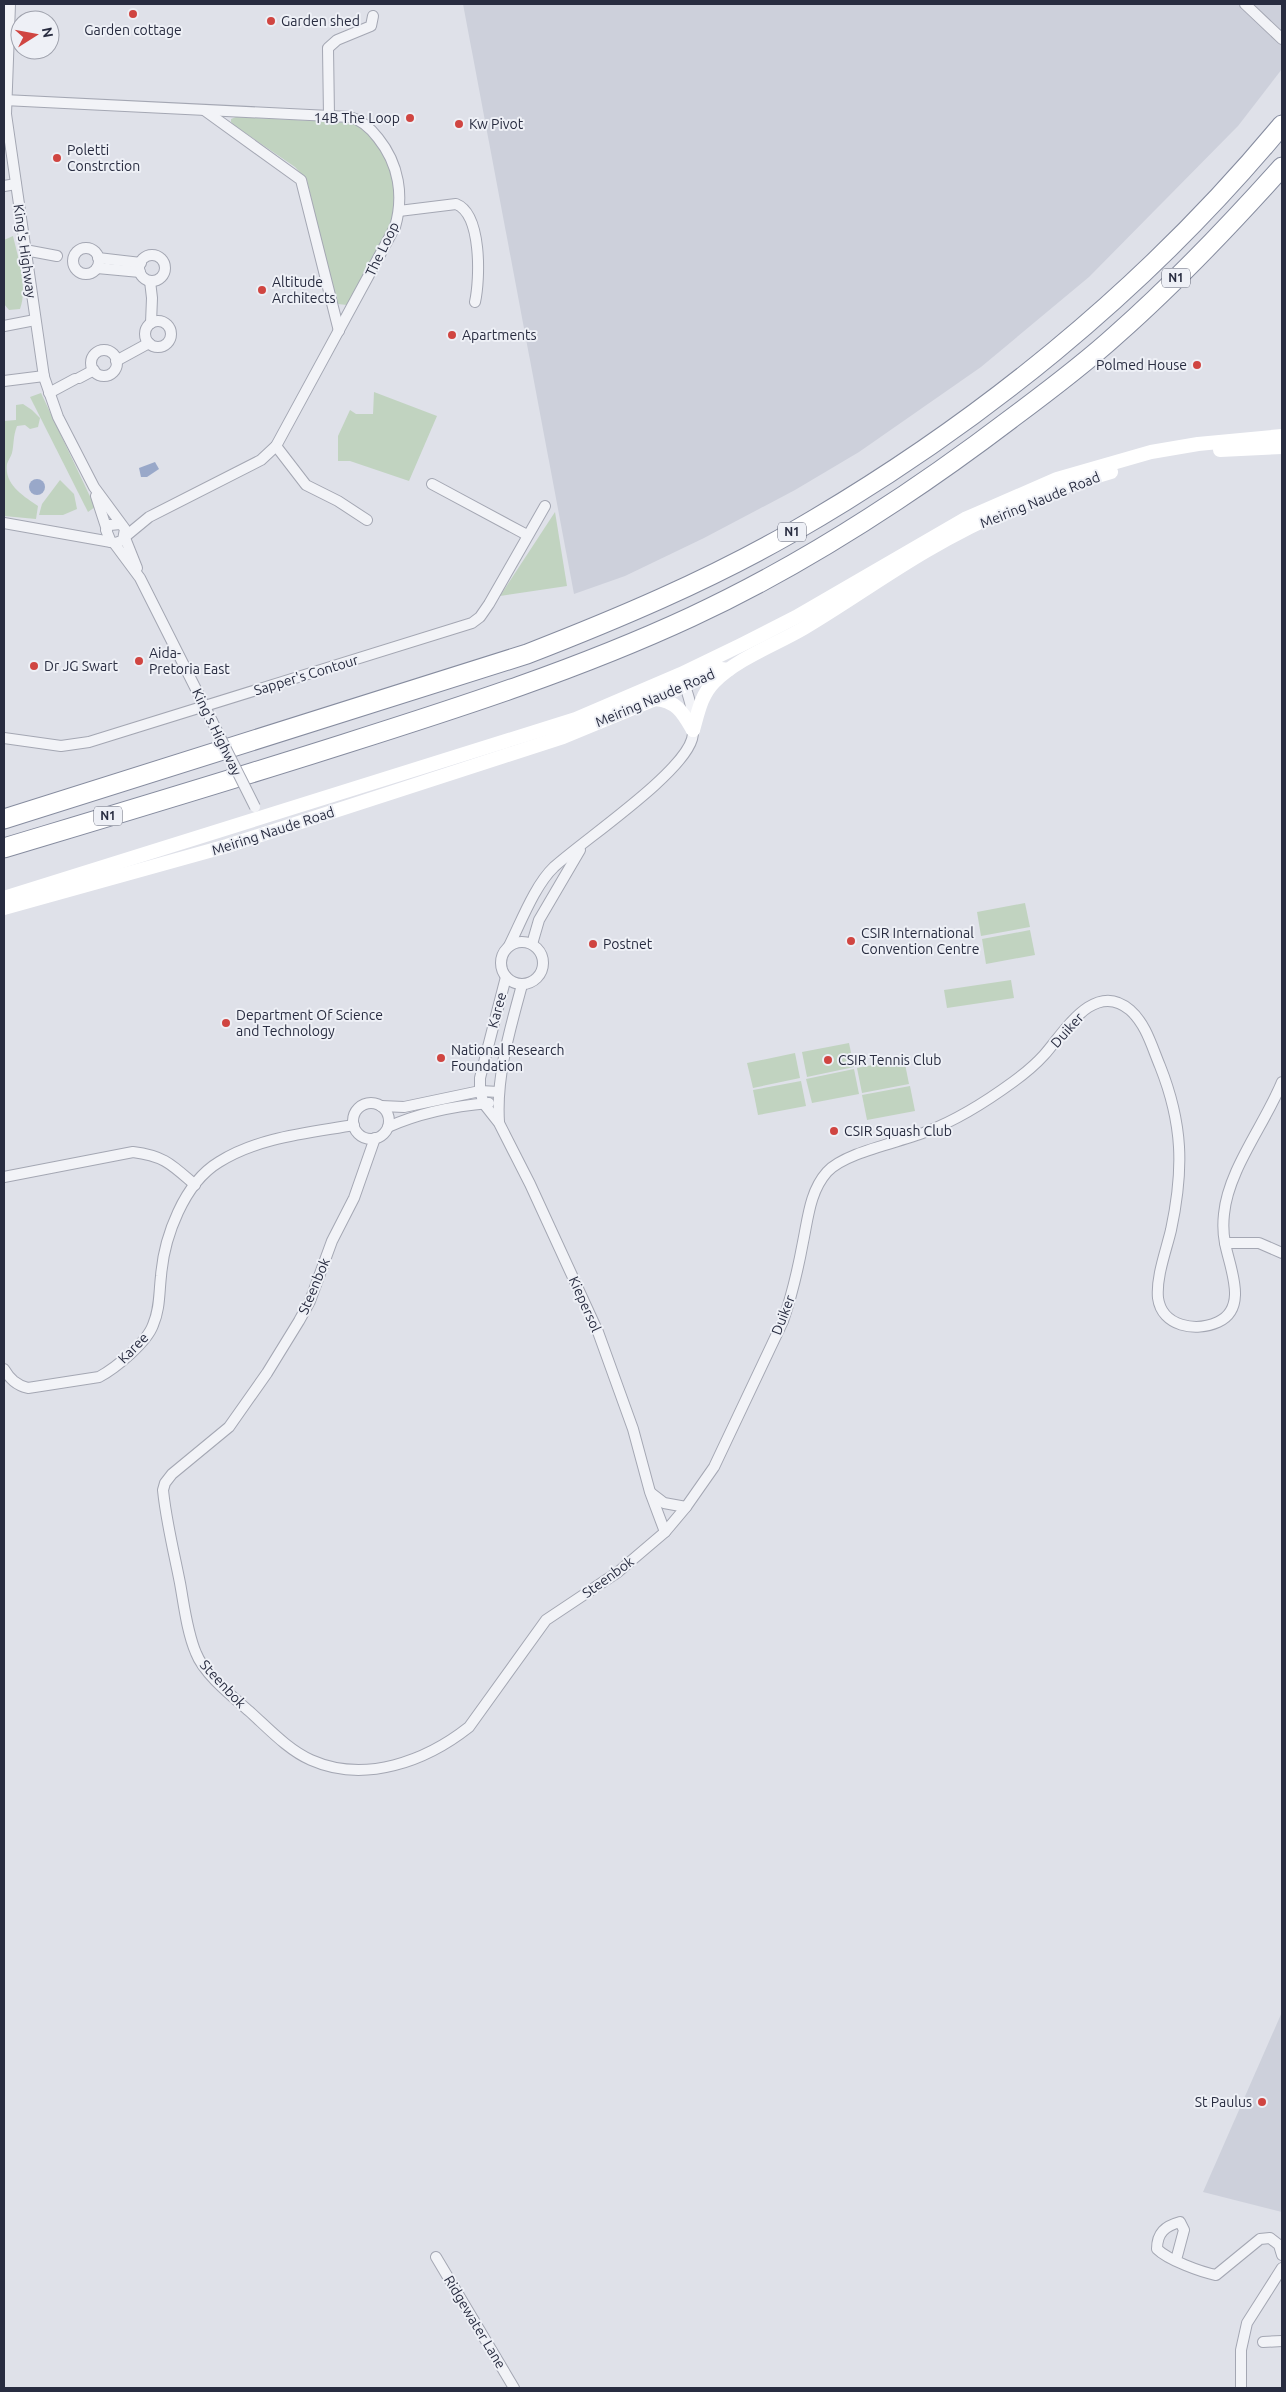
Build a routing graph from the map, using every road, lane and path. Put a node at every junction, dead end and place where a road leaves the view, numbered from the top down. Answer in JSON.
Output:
{"nodes":[{"id":1,"x":10,"y":4,"type":"edge"},
{"id":2,"x":1245,"y":4,"type":"edge"},
{"id":3,"x":373,"y":16,"type":"dead end"},
{"id":4,"x":1280,"y":36,"type":"edge"},
{"id":5,"x":5,"y":101,"type":"edge"},
{"id":6,"x":203,"y":110,"type":"junction"},
{"id":7,"x":329,"y":116,"type":"junction"},
{"id":8,"x":1282,"y":125,"type":"edge"},
{"id":9,"x":1282,"y":167,"type":"edge"},
{"id":10,"x":16,"y":184,"type":"junction"},
{"id":11,"x":4,"y":186,"type":"edge"},
{"id":12,"x":399,"y":211,"type":"junction"},
{"id":13,"x":25,"y":250,"type":"junction"},
{"id":14,"x":74,"y":258,"type":"junction"},
{"id":15,"x":98,"y":263,"type":"junction"},
{"id":16,"x":141,"y":267,"type":"junction"},
{"id":17,"x":154,"y":281,"type":"junction"},
{"id":18,"x":475,"y":302,"type":"dead end"},
{"id":19,"x":35,"y":320,"type":"junction"},
{"id":20,"x":155,"y":322,"type":"junction"},
{"id":21,"x":4,"y":326,"type":"edge"},
{"id":22,"x":339,"y":331,"type":"junction"},
{"id":23,"x":147,"y":340,"type":"junction"},
{"id":24,"x":115,"y":358,"type":"junction"},
{"id":25,"x":94,"y":370,"type":"junction"},
{"id":26,"x":44,"y":376,"type":"junction"},
{"id":27,"x":4,"y":381,"type":"edge"},
{"id":28,"x":49,"y":394,"type":"junction"},
{"id":29,"x":1282,"y":436,"type":"edge"},
{"id":30,"x":276,"y":446,"type":"junction"},
{"id":31,"x":1282,"y":447,"type":"edge"},
{"id":32,"x":432,"y":484,"type":"dead end"},
{"id":33,"x":94,"y":487,"type":"junction"},
{"id":34,"x":545,"y":506,"type":"dead end"},
{"id":35,"x":149,"y":517,"type":"junction"},
{"id":36,"x":367,"y":520,"type":"dead end"},
{"id":37,"x":4,"y":523,"type":"edge"},
{"id":38,"x":120,"y":524,"type":"junction"},
{"id":39,"x":106,"y":530,"type":"junction"},
{"id":40,"x":527,"y":535,"type":"junction"},
{"id":41,"x":79,"y":536,"type":"junction"},
{"id":42,"x":125,"y":537,"type":"junction"},
{"id":43,"x":112,"y":542,"type":"junction"},
{"id":44,"x":140,"y":578,"type":"junction"},
{"id":45,"x":728,"y":670,"type":"junction"},
{"id":46,"x":683,"y":680,"type":"junction"},
{"id":47,"x":655,"y":699,"type":"junction"},
{"id":48,"x":205,"y":707,"type":"junction"},
{"id":49,"x":693,"y":730,"type":"junction"},
{"id":50,"x":4,"y":738,"type":"edge"},
{"id":51,"x":257,"y":813,"type":"junction"},
{"id":52,"x":4,"y":819,"type":"edge"},
{"id":53,"x":266,"y":834,"type":"junction"},
{"id":54,"x":583,"y":846,"type":"junction"},
{"id":55,"x":4,"y":848,"type":"edge"},
{"id":56,"x":535,"y":894,"type":"junction"},
{"id":57,"x":4,"y":898,"type":"edge"},
{"id":58,"x":549,"y":900,"type":"junction"},
{"id":59,"x":4,"y":908,"type":"edge"},
{"id":60,"x":532,"y":944,"type":"junction"},
{"id":61,"x":509,"y":946,"type":"junction"},
{"id":62,"x":506,"y":977,"type":"junction"},
{"id":63,"x":522,"y":985,"type":"junction"},
{"id":64,"x":1282,"y":1082,"type":"edge"},
{"id":65,"x":480,"y":1091,"type":"junction"},
{"id":66,"x":499,"y":1092,"type":"junction"},
{"id":67,"x":498,"y":1103,"type":"junction"},
{"id":68,"x":484,"y":1104,"type":"junction"},
{"id":69,"x":381,"y":1106,"type":"junction"},
{"id":70,"x":499,"y":1124,"type":"junction"},
{"id":71,"x":354,"y":1125,"type":"junction"},
{"id":72,"x":388,"y":1128,"type":"junction"},
{"id":73,"x":362,"y":1136,"type":"junction"},
{"id":74,"x":375,"y":1138,"type":"junction"},
{"id":75,"x":366,"y":1165,"type":"junction"},
{"id":76,"x":4,"y":1177,"type":"edge"},
{"id":77,"x":195,"y":1185,"type":"junction"},
{"id":78,"x":1225,"y":1243,"type":"junction"},
{"id":79,"x":1282,"y":1253,"type":"edge"},
{"id":80,"x":4,"y":1369,"type":"edge"},
{"id":81,"x":650,"y":1492,"type":"junction"},
{"id":82,"x":686,"y":1507,"type":"junction"},
{"id":83,"x":665,"y":1532,"type":"junction"},
{"id":84,"x":1282,"y":2255,"type":"edge"},
{"id":85,"x":436,"y":2257,"type":"dead end"},
{"id":86,"x":1176,"y":2260,"type":"dead end"},
{"id":87,"x":1282,"y":2268,"type":"edge"},
{"id":88,"x":1282,"y":2341,"type":"edge"},
{"id":89,"x":1263,"y":2342,"type":"dead end"},
{"id":90,"x":514,"y":2388,"type":"edge"},
{"id":91,"x":1241,"y":2388,"type":"edge"}],
"edges":[{"from":1,"to":5,"type":"street","name":"King's Highway"},
{"from":2,"to":4,"type":"street"},
{"from":3,"to":7,"type":"street"},
{"from":5,"to":6,"type":"street","name":"The Loop"},
{"from":5,"to":10,"type":"street","name":"King's Highway"},
{"from":6,"to":7,"type":"street","name":"The Loop"},
{"from":6,"to":22,"type":"street"},
{"from":7,"to":12,"type":"street","name":"The Loop"},
{"from":8,"to":52,"type":"highway","number":"N1"},
{"from":9,"to":55,"type":"highway","number":"N1"},
{"from":10,"to":11,"type":"street"},
{"from":10,"to":13,"type":"street","name":"King's Highway"},
{"from":12,"to":18,"type":"street"},
{"from":12,"to":22,"type":"street","name":"The Loop"},
{"from":13,"to":14,"type":"street"},
{"from":13,"to":19,"type":"street","name":"King's Highway"},
{"from":14,"to":15,"type":"street"},
{"from":14,"to":15,"type":"street"},
{"from":15,"to":16,"type":"street"},
{"from":16,"to":17,"type":"street"},
{"from":16,"to":17,"type":"street"},
{"from":17,"to":20,"type":"street"},
{"from":19,"to":21,"type":"street"},
{"from":19,"to":26,"type":"street","name":"King's Highway"},
{"from":20,"to":23,"type":"street"},
{"from":20,"to":23,"type":"street"},
{"from":22,"to":30,"type":"street","name":"The Loop"},
{"from":23,"to":24,"type":"street"},
{"from":24,"to":25,"type":"street"},
{"from":24,"to":25,"type":"street"},
{"from":25,"to":28,"type":"street"},
{"from":26,"to":27,"type":"street"},
{"from":26,"to":28,"type":"street","name":"King's Highway"},
{"from":28,"to":33,"type":"street","name":"King's Highway"},
{"from":29,"to":46,"type":"street","name":"Meiring Naude Road"},
{"from":30,"to":35,"type":"street","name":"The Loop"},
{"from":30,"to":36,"type":"street"},
{"from":31,"to":45,"type":"street","name":"Meiring Naude Road"},
{"from":32,"to":40,"type":"street"},
{"from":33,"to":38,"type":"street","name":"King's Highway"},
{"from":33,"to":39,"type":"street","name":"King's Highway"},
{"from":34,"to":40,"type":"street","name":"Sapper's Contour"},
{"from":35,"to":38,"type":"street","name":"The Loop"},
{"from":35,"to":42,"type":"street","name":"The Loop"},
{"from":37,"to":41,"type":"street"},
{"from":38,"to":39,"type":"street"},
{"from":38,"to":42,"type":"street"},
{"from":39,"to":41,"type":"street"},
{"from":39,"to":43,"type":"street"},
{"from":40,"to":48,"type":"street","name":"Sapper's Contour"},
{"from":41,"to":43,"type":"street"},
{"from":42,"to":43,"type":"street"},
{"from":42,"to":44,"type":"street","name":"King's Highway"},
{"from":43,"to":44,"type":"street","name":"King's Highway"},
{"from":44,"to":48,"type":"street","name":"King's Highway"},
{"from":45,"to":46,"type":"street","name":"Meiring Naude Road"},
{"from":45,"to":49,"type":"street"},
{"from":46,"to":47,"type":"street","name":"Meiring Naude Road"},
{"from":46,"to":49,"type":"street"},
{"from":46,"to":51,"type":"street","name":"Meiring Naude Road"},
{"from":47,"to":49,"type":"street"},
{"from":47,"to":53,"type":"street","name":"Meiring Naude Road"},
{"from":48,"to":50,"type":"street","name":"Sapper's Contour"},
{"from":48,"to":51,"type":"street","name":"King's Highway","bridge":true},
{"from":49,"to":54,"type":"street"},
{"from":51,"to":53,"type":"street","name":"King's Highway"},
{"from":51,"to":57,"type":"street","name":"Meiring Naude Road"},
{"from":53,"to":59,"type":"street","name":"Meiring Naude Road"},
{"from":54,"to":56,"type":"street"},
{"from":54,"to":58,"type":"street"},
{"from":56,"to":58,"type":"street"},
{"from":56,"to":61,"type":"street"},
{"from":58,"to":60,"type":"street"},
{"from":60,"to":61,"type":"street"},
{"from":60,"to":63,"type":"street"},
{"from":61,"to":62,"type":"street"},
{"from":62,"to":63,"type":"street"},
{"from":62,"to":65,"type":"street","name":"Karee"},
{"from":63,"to":66,"type":"street","name":"Karee"},
{"from":64,"to":78,"type":"street","name":"Duiker"},
{"from":65,"to":66,"type":"street"},
{"from":65,"to":68,"type":"street"},
{"from":65,"to":69,"type":"street"},
{"from":66,"to":67,"type":"street","name":"Karee"},
{"from":67,"to":68,"type":"street"},
{"from":67,"to":70,"type":"street","name":"Karee"},
{"from":68,"to":70,"type":"street"},
{"from":68,"to":72,"type":"street"},
{"from":69,"to":71,"type":"street"},
{"from":69,"to":72,"type":"street"},
{"from":70,"to":81,"type":"street","name":"Kiepersol"},
{"from":71,"to":73,"type":"street"},
{"from":71,"to":77,"type":"street","name":"Karee"},
{"from":72,"to":74,"type":"street"},
{"from":73,"to":74,"type":"street"},
{"from":73,"to":75,"type":"street"},
{"from":74,"to":75,"type":"street"},
{"from":75,"to":83,"type":"street","name":"Steenbok"},
{"from":76,"to":77,"type":"street"},
{"from":77,"to":80,"type":"street","name":"Karee"},
{"from":78,"to":79,"type":"street"},
{"from":78,"to":82,"type":"street","name":"Duiker"},
{"from":81,"to":82,"type":"street"},
{"from":81,"to":83,"type":"street","name":"Kiepersol"},
{"from":82,"to":83,"type":"street","name":"Duiker"},
{"from":84,"to":86,"type":"street"},
{"from":85,"to":90,"type":"street","name":"Ridgewater Lane"},
{"from":87,"to":91,"type":"street"},
{"from":88,"to":89,"type":"street"}]}
